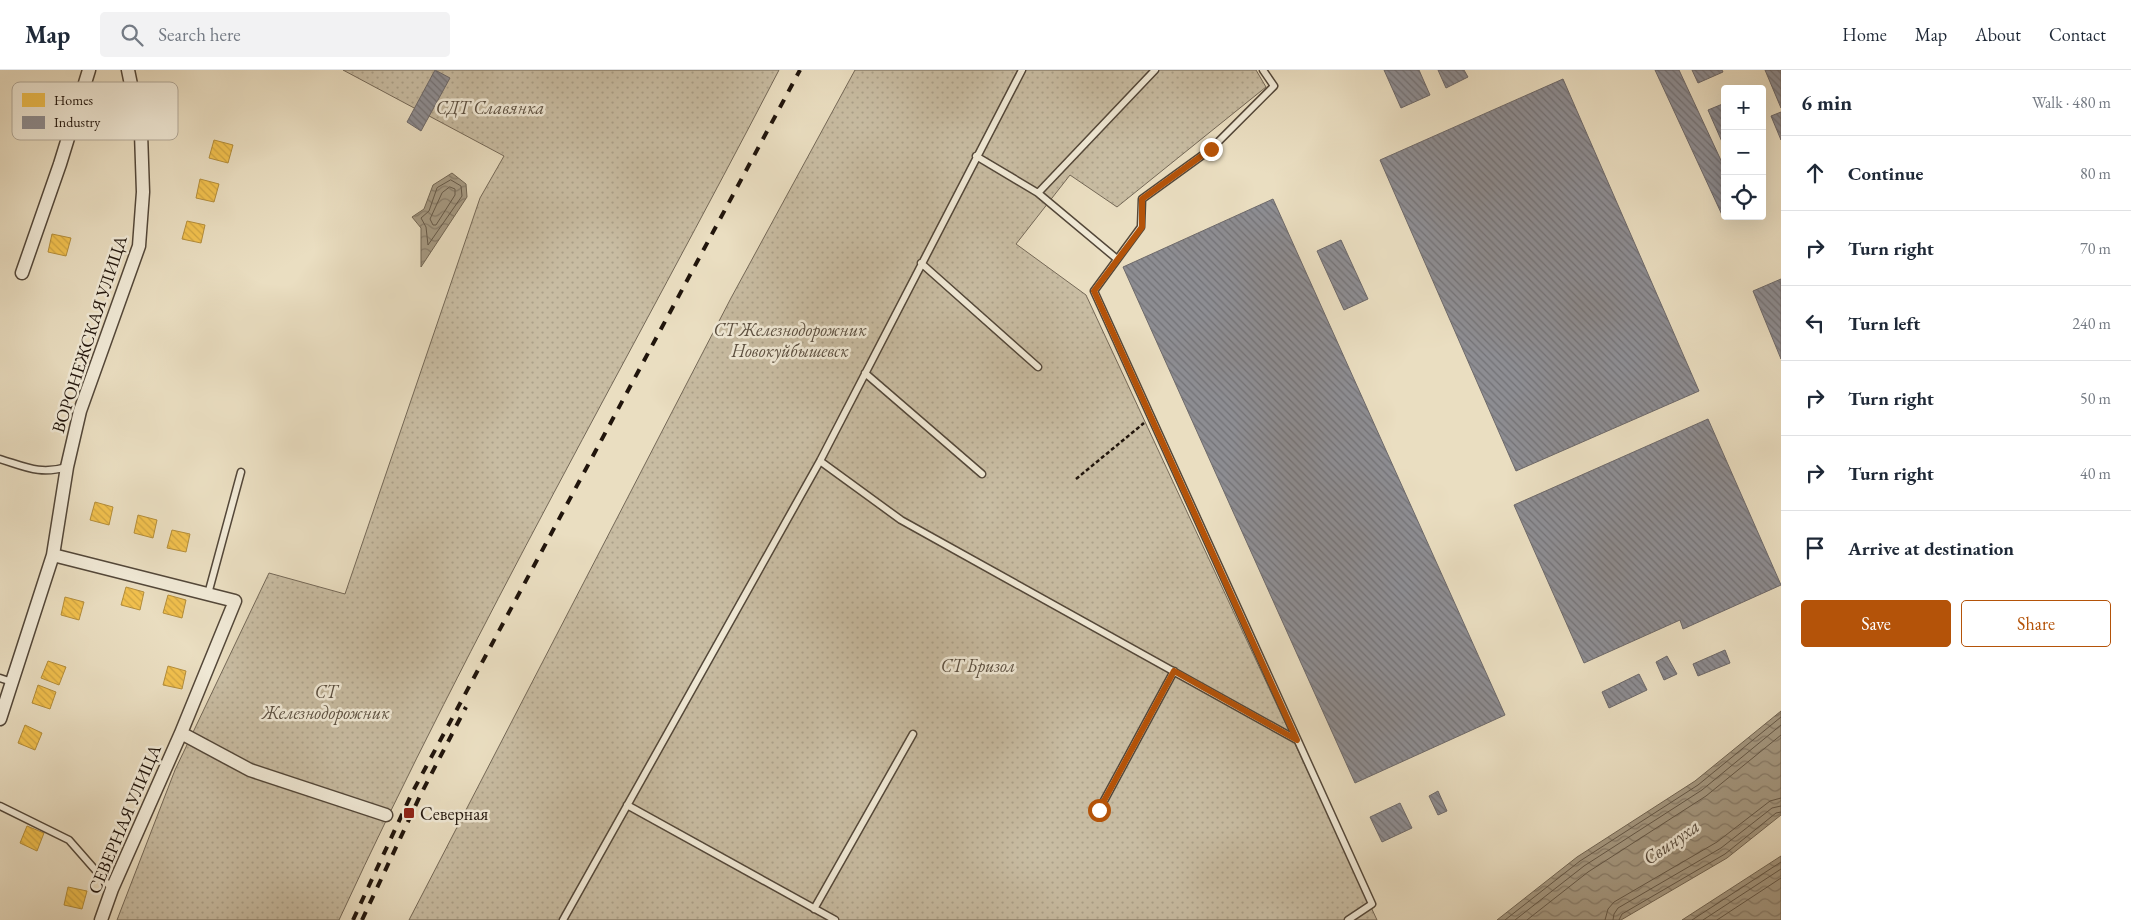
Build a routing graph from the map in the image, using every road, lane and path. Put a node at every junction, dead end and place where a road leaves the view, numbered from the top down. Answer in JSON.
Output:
{"nodes":[{"id":1,"x":89,"y":70,"type":"edge"},
{"id":2,"x":1022,"y":70,"type":"edge"},
{"id":3,"x":1155,"y":70,"type":"edge"},
{"id":4,"x":1263,"y":70,"type":"edge"},
{"id":5,"x":85,"y":82,"type":"edge"},
{"id":6,"x":67,"y":140,"type":"edge"},
{"id":7,"x":141,"y":140,"type":"edge"},
{"id":8,"x":976,"y":156,"type":"junction"},
{"id":9,"x":1038,"y":194,"type":"junction"},
{"id":10,"x":1117,"y":259,"type":"junction"},
{"id":11,"x":921,"y":264,"type":"junction"},
{"id":12,"x":22,"y":273,"type":"dead end"},
{"id":13,"x":1038,"y":367,"type":"dead end"},
{"id":14,"x":865,"y":373,"type":"junction"},
{"id":15,"x":1151,"y":418,"type":"junction"},
{"id":16,"x":0,"y":459,"type":"edge"},
{"id":17,"x":820,"y":461,"type":"junction"},
{"id":18,"x":67,"y":467,"type":"junction"},
{"id":19,"x":241,"y":472,"type":"dead end"},
{"id":20,"x":982,"y":474,"type":"dead end"},
{"id":21,"x":1076,"y":479,"type":"dead end"},
{"id":22,"x":53,"y":555,"type":"junction"},
{"id":23,"x":208,"y":594,"type":"junction"},
{"id":24,"x":1174,"y":671,"type":"junction"},
{"id":25,"x":6,"y":680,"type":"edge"},
{"id":26,"x":0,"y":719,"type":"edge"},
{"id":27,"x":181,"y":733,"type":"junction"},
{"id":28,"x":913,"y":734,"type":"dead end"},
{"id":29,"x":1297,"y":740,"type":"junction"},
{"id":30,"x":0,"y":806,"type":"edge"},
{"id":31,"x":626,"y":806,"type":"junction"},
{"id":32,"x":1099,"y":810,"type":"dead end"},
{"id":33,"x":386,"y":815,"type":"dead end"},
{"id":34,"x":112,"y":889,"type":"junction"},
{"id":35,"x":814,"y":908,"type":"junction"},
{"id":36,"x":101,"y":920,"type":"edge"},
{"id":37,"x":563,"y":920,"type":"edge"},
{"id":38,"x":835,"y":920,"type":"edge"},
{"id":39,"x":1348,"y":920,"type":"edge"}],
"edges":[{"from":1,"to":5,"type":"street"},
{"from":2,"to":8,"type":"lane"},
{"from":3,"to":9,"type":"lane"},
{"from":4,"to":10,"type":"lane"},
{"from":6,"to":12,"type":"street"},
{"from":7,"to":18,"type":"street","name":"ВОРОНЕЖСКАЯ УЛИЦА"},
{"from":8,"to":9,"type":"lane"},
{"from":8,"to":11,"type":"lane"},
{"from":9,"to":10,"type":"lane"},
{"from":10,"to":15,"type":"lane"},
{"from":11,"to":13,"type":"lane"},
{"from":11,"to":14,"type":"lane"},
{"from":14,"to":17,"type":"lane"},
{"from":14,"to":20,"type":"lane"},
{"from":15,"to":21,"type":"path"},
{"from":15,"to":29,"type":"lane"},
{"from":16,"to":18,"type":"lane"},
{"from":17,"to":24,"type":"lane"},
{"from":17,"to":31,"type":"lane"},
{"from":18,"to":22,"type":"street","name":"ВОРОНЕЖСКАЯ УЛИЦА"},
{"from":19,"to":23,"type":"lane"},
{"from":22,"to":23,"type":"street"},
{"from":22,"to":25,"type":"street","name":"ВОРОНЕЖСКАЯ УЛИЦА"},
{"from":23,"to":27,"type":"street","name":"СЕВЕРНАЯ УЛИЦА"},
{"from":24,"to":29,"type":"lane"},
{"from":24,"to":32,"type":"lane"},
{"from":25,"to":26,"type":"street","name":"ВОРОНЕЖСКАЯ УЛИЦА"},
{"from":27,"to":33,"type":"street"},
{"from":27,"to":34,"type":"street","name":"СЕВЕРНАЯ УЛИЦА"},
{"from":28,"to":35,"type":"lane"},
{"from":29,"to":39,"type":"lane"},
{"from":30,"to":34,"type":"lane"},
{"from":31,"to":35,"type":"lane"},
{"from":31,"to":37,"type":"lane"},
{"from":34,"to":36,"type":"street","name":"СЕВЕРНАЯ УЛИЦА"},
{"from":35,"to":38,"type":"lane"}]}
